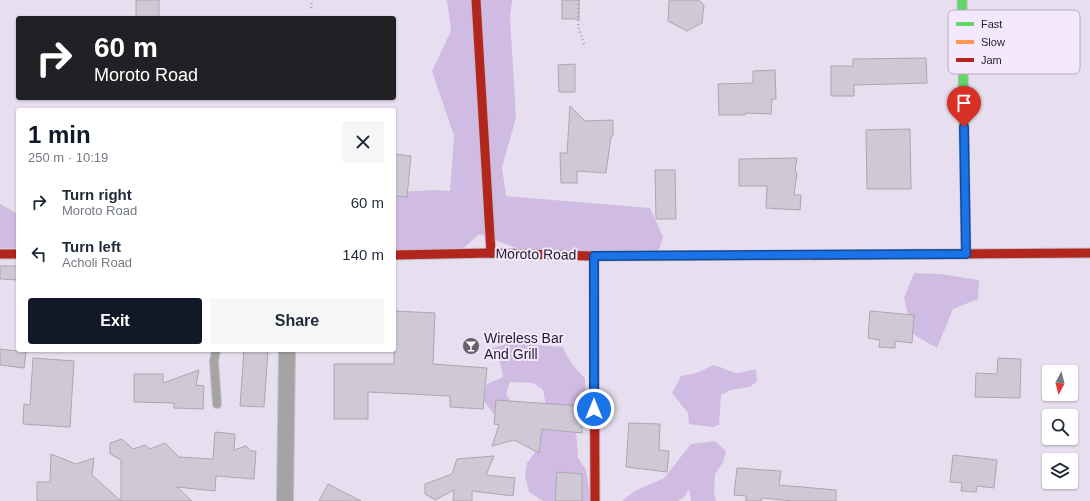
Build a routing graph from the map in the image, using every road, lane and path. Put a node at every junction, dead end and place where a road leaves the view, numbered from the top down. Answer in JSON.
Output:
{"nodes":[{"id":1,"x":312,"y":0,"type":"edge"},
{"id":2,"x":476,"y":0,"type":"edge"},
{"id":3,"x":579,"y":0,"type":"edge"},
{"id":4,"x":962,"y":0,"type":"edge"},
{"id":5,"x":311,"y":8,"type":"dead end"},
{"id":6,"x":962,"y":10,"type":"edge"},
{"id":7,"x":585,"y":47,"type":"dead end"},
{"id":8,"x":963,"y":74,"type":"edge"},
{"id":9,"x":491,"y":253,"type":"junction"},
{"id":10,"x":0,"y":254,"type":"edge"},
{"id":11,"x":16,"y":254,"type":"edge"},
{"id":12,"x":966,"y":254,"type":"junction"},
{"id":13,"x":1090,"y":254,"type":"edge"},
{"id":14,"x":396,"y":255,"type":"edge"},
{"id":15,"x":594,"y":256,"type":"junction"},
{"id":16,"x":216,"y":352,"type":"edge"},
{"id":17,"x":287,"y":352,"type":"edge"},
{"id":18,"x":217,"y":404,"type":"dead end"},
{"id":19,"x":285,"y":501,"type":"edge"},
{"id":20,"x":595,"y":501,"type":"edge"}],
"edges":[{"from":1,"to":5,"type":"path"},
{"from":2,"to":9,"type":"street"},
{"from":3,"to":7,"type":"path"},
{"from":4,"to":6,"type":"street"},
{"from":8,"to":12,"type":"street"},
{"from":9,"to":14,"type":"street","name":"Moroto Road"},
{"from":9,"to":15,"type":"street","name":"Moroto Road"},
{"from":10,"to":11,"type":"street"},
{"from":12,"to":13,"type":"street","name":"Moroto Road"},
{"from":12,"to":15,"type":"street","name":"Moroto Road"},
{"from":15,"to":20,"type":"street"},
{"from":16,"to":18,"type":"lane"},
{"from":17,"to":19,"type":"street"}]}
